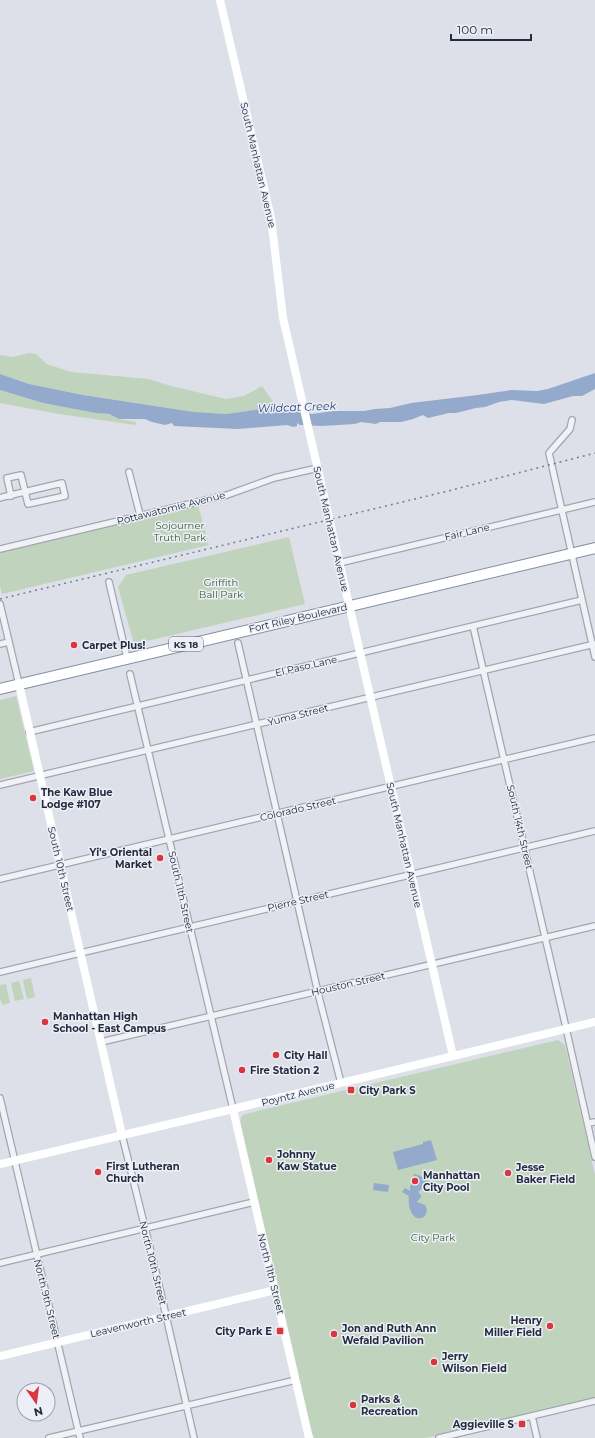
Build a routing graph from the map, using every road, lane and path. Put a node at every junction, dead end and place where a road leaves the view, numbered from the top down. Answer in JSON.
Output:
{"nodes":[{"id":1,"x":220,"y":0,"type":"edge"},
{"id":2,"x":572,"y":420,"type":"dead end"},
{"id":3,"x":318,"y":468,"type":"junction"},
{"id":4,"x":129,"y":472,"type":"dead end"},
{"id":5,"x":25,"y":492,"type":"junction"},
{"id":6,"x":11,"y":496,"type":"junction"},
{"id":7,"x":0,"y":498,"type":"edge"},
{"id":8,"x":595,"y":502,"type":"edge"},
{"id":9,"x":561,"y":510,"type":"junction"},
{"id":10,"x":140,"y":515,"type":"junction"},
{"id":11,"x":0,"y":548,"type":"edge"},
{"id":12,"x":595,"y":548,"type":"edge"},
{"id":13,"x":571,"y":554,"type":"junction"},
{"id":14,"x":339,"y":563,"type":"junction"},
{"id":15,"x":109,"y":582,"type":"dead end"},
{"id":16,"x":582,"y":600,"type":"junction"},
{"id":17,"x":0,"y":604,"type":"edge"},
{"id":18,"x":348,"y":607,"type":"junction"},
{"id":19,"x":473,"y":626,"type":"junction"},
{"id":20,"x":9,"y":642,"type":"junction"},
{"id":21,"x":238,"y":643,"type":"dead end"},
{"id":22,"x":0,"y":644,"type":"edge"},
{"id":23,"x":594,"y":644,"type":"edge"},
{"id":24,"x":359,"y":653,"type":"junction"},
{"id":25,"x":595,"y":657,"type":"edge"},
{"id":26,"x":127,"y":658,"type":"junction"},
{"id":27,"x":484,"y":670,"type":"junction"},
{"id":28,"x":130,"y":674,"type":"dead end"},
{"id":29,"x":247,"y":680,"type":"junction"},
{"id":30,"x":19,"y":684,"type":"junction"},
{"id":31,"x":0,"y":689,"type":"edge"},
{"id":32,"x":370,"y":697,"type":"junction"},
{"id":33,"x":138,"y":707,"type":"junction"},
{"id":34,"x":257,"y":724,"type":"junction"},
{"id":35,"x":30,"y":732,"type":"junction"},
{"id":36,"x":595,"y":738,"type":"edge"},
{"id":37,"x":148,"y":749,"type":"junction"},
{"id":38,"x":504,"y":759,"type":"junction"},
{"id":39,"x":40,"y":775,"type":"junction"},
{"id":40,"x":0,"y":785,"type":"edge"},
{"id":41,"x":390,"y":787,"type":"junction"},
{"id":42,"x":277,"y":813,"type":"junction"},
{"id":43,"x":595,"y":831,"type":"edge"},
{"id":44,"x":168,"y":839,"type":"junction"},
{"id":45,"x":524,"y":848,"type":"junction"},
{"id":46,"x":60,"y":865,"type":"junction"},
{"id":47,"x":411,"y":875,"type":"junction"},
{"id":48,"x":0,"y":879,"type":"edge"},
{"id":49,"x":298,"y":901,"type":"junction"},
{"id":50,"x":595,"y":926,"type":"edge"},
{"id":51,"x":190,"y":927,"type":"junction"},
{"id":52,"x":546,"y":938,"type":"junction"},
{"id":53,"x":80,"y":953,"type":"junction"},
{"id":54,"x":432,"y":964,"type":"junction"},
{"id":55,"x":0,"y":972,"type":"edge"},
{"id":56,"x":318,"y":992,"type":"junction"},
{"id":57,"x":211,"y":1017,"type":"junction"},
{"id":58,"x":595,"y":1022,"type":"edge"},
{"id":59,"x":567,"y":1029,"type":"junction"},
{"id":60,"x":101,"y":1042,"type":"junction"},
{"id":61,"x":453,"y":1056,"type":"junction"},
{"id":62,"x":341,"y":1084,"type":"junction"},
{"id":63,"x":0,"y":1098,"type":"edge"},
{"id":64,"x":233,"y":1110,"type":"junction"},
{"id":65,"x":595,"y":1122,"type":"edge"},
{"id":66,"x":588,"y":1123,"type":"junction"},
{"id":67,"x":122,"y":1135,"type":"junction"},
{"id":68,"x":595,"y":1157,"type":"edge"},
{"id":69,"x":14,"y":1161,"type":"junction"},
{"id":70,"x":0,"y":1164,"type":"edge"},
{"id":71,"x":254,"y":1202,"type":"junction"},
{"id":72,"x":145,"y":1229,"type":"junction"},
{"id":73,"x":36,"y":1254,"type":"junction"},
{"id":74,"x":0,"y":1263,"type":"edge"},
{"id":75,"x":275,"y":1290,"type":"junction"},
{"id":76,"x":166,"y":1316,"type":"junction"},
{"id":77,"x":58,"y":1342,"type":"junction"},
{"id":78,"x":0,"y":1356,"type":"edge"},
{"id":79,"x":296,"y":1380,"type":"junction"},
{"id":80,"x":595,"y":1401,"type":"edge"},
{"id":81,"x":187,"y":1405,"type":"junction"},
{"id":82,"x":532,"y":1416,"type":"junction"},
{"id":83,"x":78,"y":1431,"type":"junction"},
{"id":84,"x":49,"y":1438,"type":"edge"},
{"id":85,"x":80,"y":1438,"type":"edge"},
{"id":86,"x":194,"y":1438,"type":"edge"},
{"id":87,"x":309,"y":1438,"type":"edge"},
{"id":88,"x":439,"y":1438,"type":"edge"},
{"id":89,"x":537,"y":1438,"type":"edge"}],
"edges":[{"from":1,"to":3,"type":"street","name":"South Manhattan Avenue"},
{"from":2,"to":9,"type":"street"},
{"from":3,"to":10,"type":"street","name":"Pottawatomie Avenue"},
{"from":3,"to":14,"type":"street","name":"South Manhattan Avenue"},
{"from":4,"to":10,"type":"street"},
{"from":5,"to":5,"type":"street"},
{"from":5,"to":6,"type":"street"},
{"from":5,"to":6,"type":"street"},
{"from":6,"to":7,"type":"street"},
{"from":8,"to":9,"type":"street","name":"Fair Lane"},
{"from":9,"to":13,"type":"street"},
{"from":9,"to":14,"type":"street","name":"Fair Lane"},
{"from":10,"to":11,"type":"street","name":"Pottawatomie Avenue"},
{"from":12,"to":13,"type":"highway","name":"Fort Riley Boulevard","number":"KS 18"},
{"from":13,"to":16,"type":"street"},
{"from":13,"to":18,"type":"highway","name":"Fort Riley Boulevard","number":"KS 18"},
{"from":14,"to":18,"type":"street","name":"South Manhattan Avenue"},
{"from":15,"to":26,"type":"street"},
{"from":16,"to":19,"type":"street","name":"El Paso Lane"},
{"from":16,"to":23,"type":"street"},
{"from":17,"to":20,"type":"street","name":"South 10th Street"},
{"from":18,"to":24,"type":"street","name":"South Manhattan Avenue"},
{"from":18,"to":26,"type":"highway","name":"Fort Riley Boulevard","number":"KS 18"},
{"from":19,"to":24,"type":"street","name":"El Paso Lane"},
{"from":19,"to":27,"type":"street","name":"South 14th Street"},
{"from":20,"to":22,"type":"street"},
{"from":20,"to":30,"type":"street","name":"South 10th Street"},
{"from":21,"to":29,"type":"street"},
{"from":23,"to":25,"type":"street"},
{"from":23,"to":27,"type":"street","name":"Yuma Street"},
{"from":24,"to":29,"type":"street","name":"El Paso Lane"},
{"from":24,"to":32,"type":"street","name":"South Manhattan Avenue"},
{"from":26,"to":30,"type":"highway","name":"Fort Riley Boulevard","number":"KS 18"},
{"from":27,"to":32,"type":"street","name":"Yuma Street"},
{"from":27,"to":38,"type":"street","name":"South 14th Street"},
{"from":28,"to":33,"type":"street","name":"South 11th Street"},
{"from":29,"to":33,"type":"street","name":"El Paso Lane"},
{"from":29,"to":34,"type":"street"},
{"from":30,"to":31,"type":"highway","name":"Fort Riley Boulevard","number":"KS 18"},
{"from":30,"to":35,"type":"street","name":"South 10th Street"},
{"from":32,"to":34,"type":"street","name":"Yuma Street"},
{"from":32,"to":41,"type":"street","name":"South Manhattan Avenue"},
{"from":33,"to":35,"type":"street","name":"El Paso Lane"},
{"from":33,"to":37,"type":"street","name":"South 11th Street"},
{"from":34,"to":37,"type":"street","name":"Yuma Street"},
{"from":34,"to":42,"type":"street"},
{"from":35,"to":39,"type":"street","name":"South 10th Street"},
{"from":36,"to":38,"type":"street","name":"Colorado Street"},
{"from":37,"to":39,"type":"street","name":"Yuma Street"},
{"from":37,"to":44,"type":"street","name":"South 11th Street"},
{"from":38,"to":41,"type":"street","name":"Colorado Street"},
{"from":38,"to":45,"type":"street","name":"South 14th Street"},
{"from":39,"to":40,"type":"street","name":"Yuma Street"},
{"from":39,"to":46,"type":"street","name":"South 10th Street"},
{"from":41,"to":42,"type":"street","name":"Colorado Street"},
{"from":41,"to":47,"type":"street","name":"South Manhattan Avenue"},
{"from":42,"to":44,"type":"street","name":"Colorado Street"},
{"from":42,"to":49,"type":"street"},
{"from":43,"to":45,"type":"street","name":"Pierre Street"},
{"from":44,"to":46,"type":"street","name":"Colorado Street"},
{"from":44,"to":51,"type":"street","name":"South 11th Street"},
{"from":45,"to":47,"type":"street","name":"Pierre Street"},
{"from":45,"to":52,"type":"street","name":"South 14th Street"},
{"from":46,"to":48,"type":"street","name":"Colorado Street"},
{"from":46,"to":53,"type":"street","name":"South 10th Street"},
{"from":47,"to":49,"type":"street","name":"Pierre Street"},
{"from":47,"to":54,"type":"street","name":"South Manhattan Avenue"},
{"from":49,"to":51,"type":"street","name":"Pierre Street"},
{"from":49,"to":56,"type":"street"},
{"from":50,"to":52,"type":"street","name":"Houston Street"},
{"from":51,"to":53,"type":"street","name":"Pierre Street"},
{"from":51,"to":57,"type":"street","name":"South 11th Street"},
{"from":52,"to":54,"type":"street","name":"Houston Street"},
{"from":52,"to":59,"type":"street","name":"South 14th Street"},
{"from":53,"to":55,"type":"street","name":"Pierre Street"},
{"from":53,"to":60,"type":"street","name":"South 10th Street"},
{"from":54,"to":56,"type":"street","name":"Houston Street"},
{"from":54,"to":61,"type":"street","name":"South Manhattan Avenue"},
{"from":56,"to":57,"type":"street","name":"Houston Street"},
{"from":56,"to":62,"type":"street"},
{"from":57,"to":60,"type":"street","name":"Houston Street"},
{"from":57,"to":64,"type":"street","name":"South 11th Street"},
{"from":58,"to":59,"type":"street","name":"Poyntz Avenue"},
{"from":59,"to":61,"type":"street","name":"Poyntz Avenue"},
{"from":59,"to":66,"type":"street","name":"South 14th Street"},
{"from":60,"to":67,"type":"street","name":"South 10th Street"},
{"from":61,"to":62,"type":"street","name":"Poyntz Avenue"},
{"from":62,"to":64,"type":"street","name":"Poyntz Avenue"},
{"from":63,"to":69,"type":"street","name":"North 9th Street"},
{"from":64,"to":67,"type":"street","name":"Poyntz Avenue"},
{"from":64,"to":71,"type":"street","name":"North 11th Street"},
{"from":65,"to":66,"type":"street"},
{"from":66,"to":68,"type":"street","name":"South 14th Street"},
{"from":67,"to":69,"type":"street","name":"Poyntz Avenue"},
{"from":67,"to":72,"type":"street","name":"North 10th Street"},
{"from":69,"to":70,"type":"street","name":"Poyntz Avenue"},
{"from":69,"to":73,"type":"street","name":"North 9th Street"},
{"from":71,"to":72,"type":"street"},
{"from":71,"to":75,"type":"street","name":"North 11th Street"},
{"from":72,"to":73,"type":"street"},
{"from":72,"to":76,"type":"street","name":"North 10th Street"},
{"from":73,"to":74,"type":"street"},
{"from":73,"to":77,"type":"street","name":"North 9th Street"},
{"from":75,"to":76,"type":"street","name":"Leavenworth Street"},
{"from":75,"to":79,"type":"street","name":"North 11th Street"},
{"from":76,"to":77,"type":"street","name":"Leavenworth Street"},
{"from":76,"to":81,"type":"street","name":"North 10th Street"},
{"from":77,"to":78,"type":"street","name":"Leavenworth Street"},
{"from":77,"to":83,"type":"street","name":"North 9th Street"},
{"from":79,"to":81,"type":"street"},
{"from":79,"to":87,"type":"street","name":"North 11th Street"},
{"from":80,"to":82,"type":"street"},
{"from":81,"to":83,"type":"street"},
{"from":81,"to":86,"type":"street","name":"North 10th Street"},
{"from":82,"to":88,"type":"street"},
{"from":82,"to":89,"type":"street"},
{"from":83,"to":84,"type":"street"},
{"from":83,"to":85,"type":"street","name":"North 9th Street"}]}
